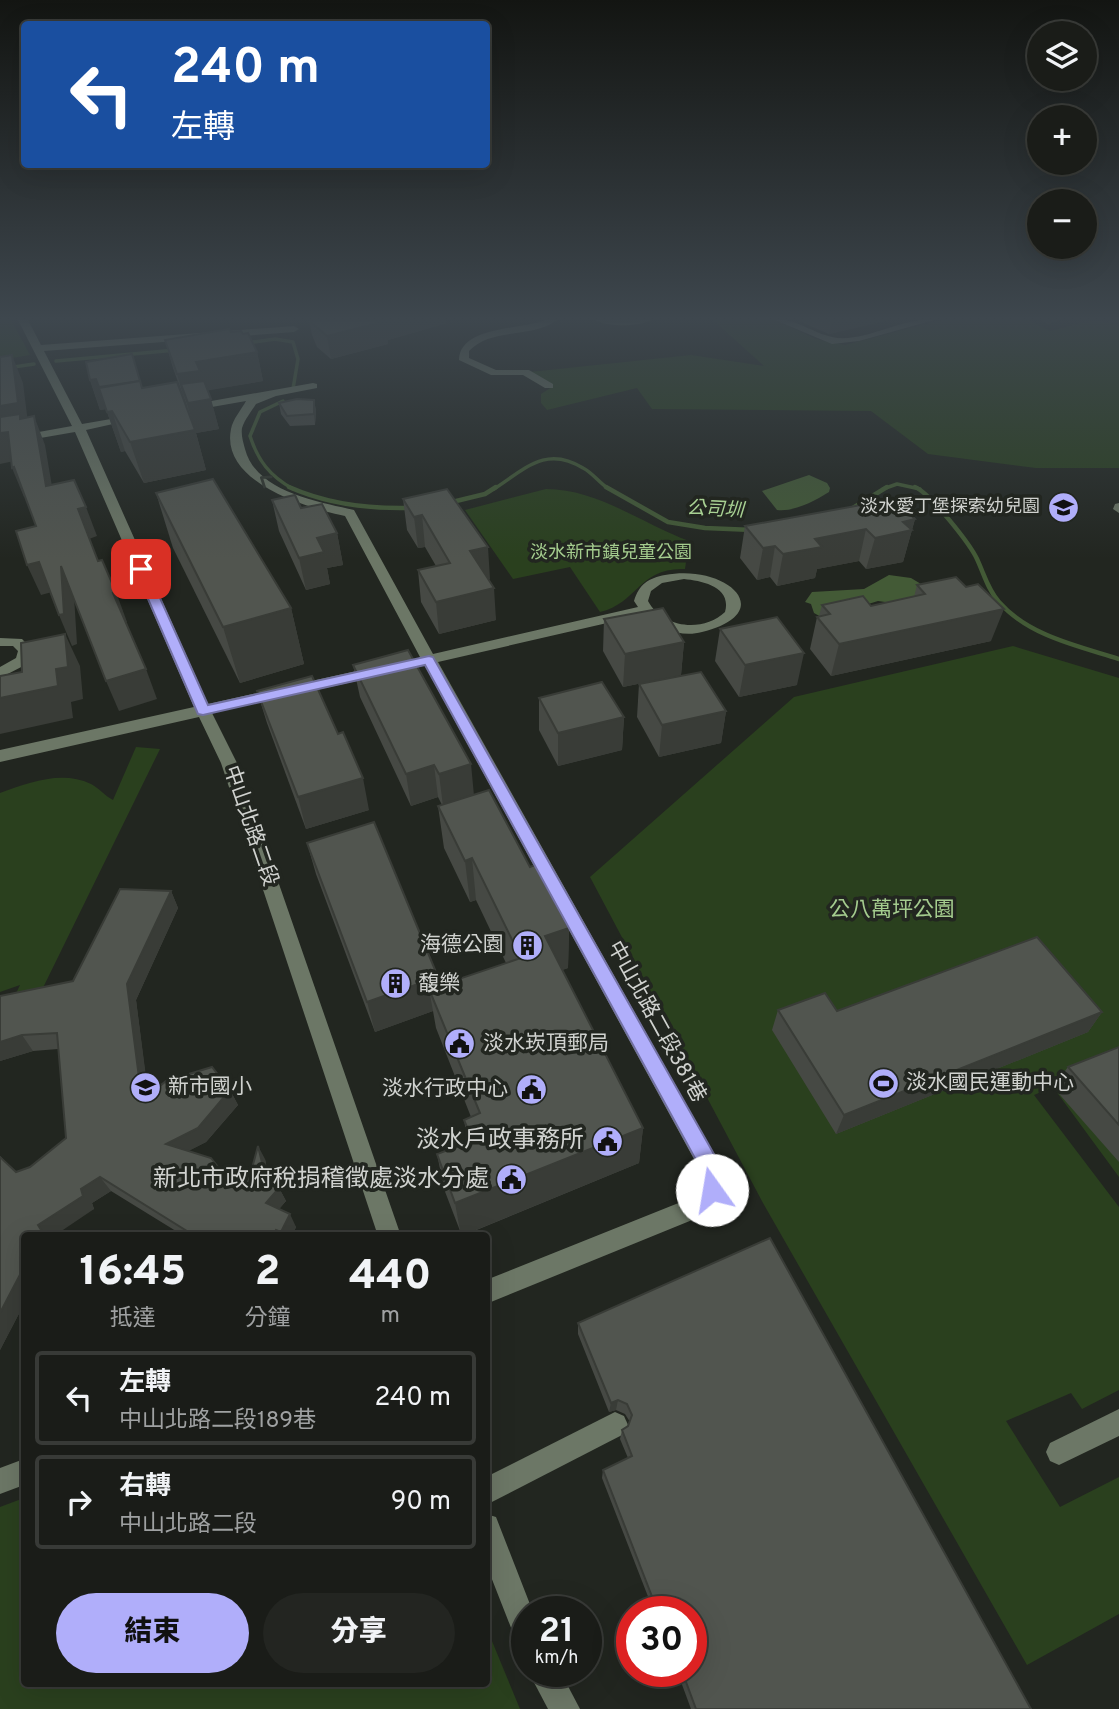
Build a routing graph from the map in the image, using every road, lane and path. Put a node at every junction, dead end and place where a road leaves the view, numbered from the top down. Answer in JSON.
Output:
{"nodes":[{"id":1,"x":65,"y":400,"type":"edge"},
{"id":2,"x":234,"y":400,"type":"edge"},
{"id":3,"x":257,"y":400,"type":"edge"},
{"id":4,"x":174,"y":411,"type":"edge"},
{"id":5,"x":147,"y":416,"type":"edge"},
{"id":6,"x":79,"y":428,"type":"junction"},
{"id":7,"x":0,"y":442,"type":"edge"},
{"id":8,"x":643,"y":610,"type":"junction"},
{"id":9,"x":0,"y":642,"type":"edge"},
{"id":10,"x":429,"y":660,"type":"junction"},
{"id":11,"x":0,"y":673,"type":"edge"},
{"id":12,"x":203,"y":710,"type":"junction"},
{"id":13,"x":0,"y":756,"type":"edge"},
{"id":14,"x":389,"y":1232,"type":"edge"},
{"id":15,"x":490,"y":1290,"type":"edge"},
{"id":16,"x":1119,"y":1422,"type":"edge"},
{"id":17,"x":615,"y":1425,"type":"dead end"},
{"id":18,"x":1059,"y":1452,"type":"dead end"},
{"id":19,"x":21,"y":1473,"type":"edge"},
{"id":20,"x":0,"y":1481,"type":"edge"},
{"id":21,"x":490,"y":1490,"type":"edge"},
{"id":22,"x":490,"y":1537,"type":"edge"},
{"id":23,"x":513,"y":1596,"type":"edge"},
{"id":24,"x":552,"y":1687,"type":"edge"},
{"id":25,"x":565,"y":1709,"type":"edge"}],
"edges":[{"from":1,"to":6,"type":"street","name":"中山北路二段"},
{"from":2,"to":4,"type":"street"},
{"from":10,"to":3,"type":"street","name":"中山北路二段381巷","one_way":true},
{"from":5,"to":6,"type":"street"},
{"from":6,"to":7,"type":"street"},
{"from":6,"to":12,"type":"street","name":"中山北路二段"},
{"from":8,"to":8,"type":"street"},
{"from":8,"to":10,"type":"street"},
{"from":9,"to":11,"type":"street"},
{"from":10,"to":12,"type":"street"},
{"from":10,"to":15,"type":"street","name":"中山北路二段381巷"},
{"from":12,"to":13,"type":"street"},
{"from":12,"to":14,"type":"street","name":"中山北路二段"},
{"from":16,"to":18,"type":"street"},
{"from":17,"to":21,"type":"street"},
{"from":19,"to":20,"type":"street"},
{"from":22,"to":23,"type":"street"},
{"from":24,"to":25,"type":"street"}]}
